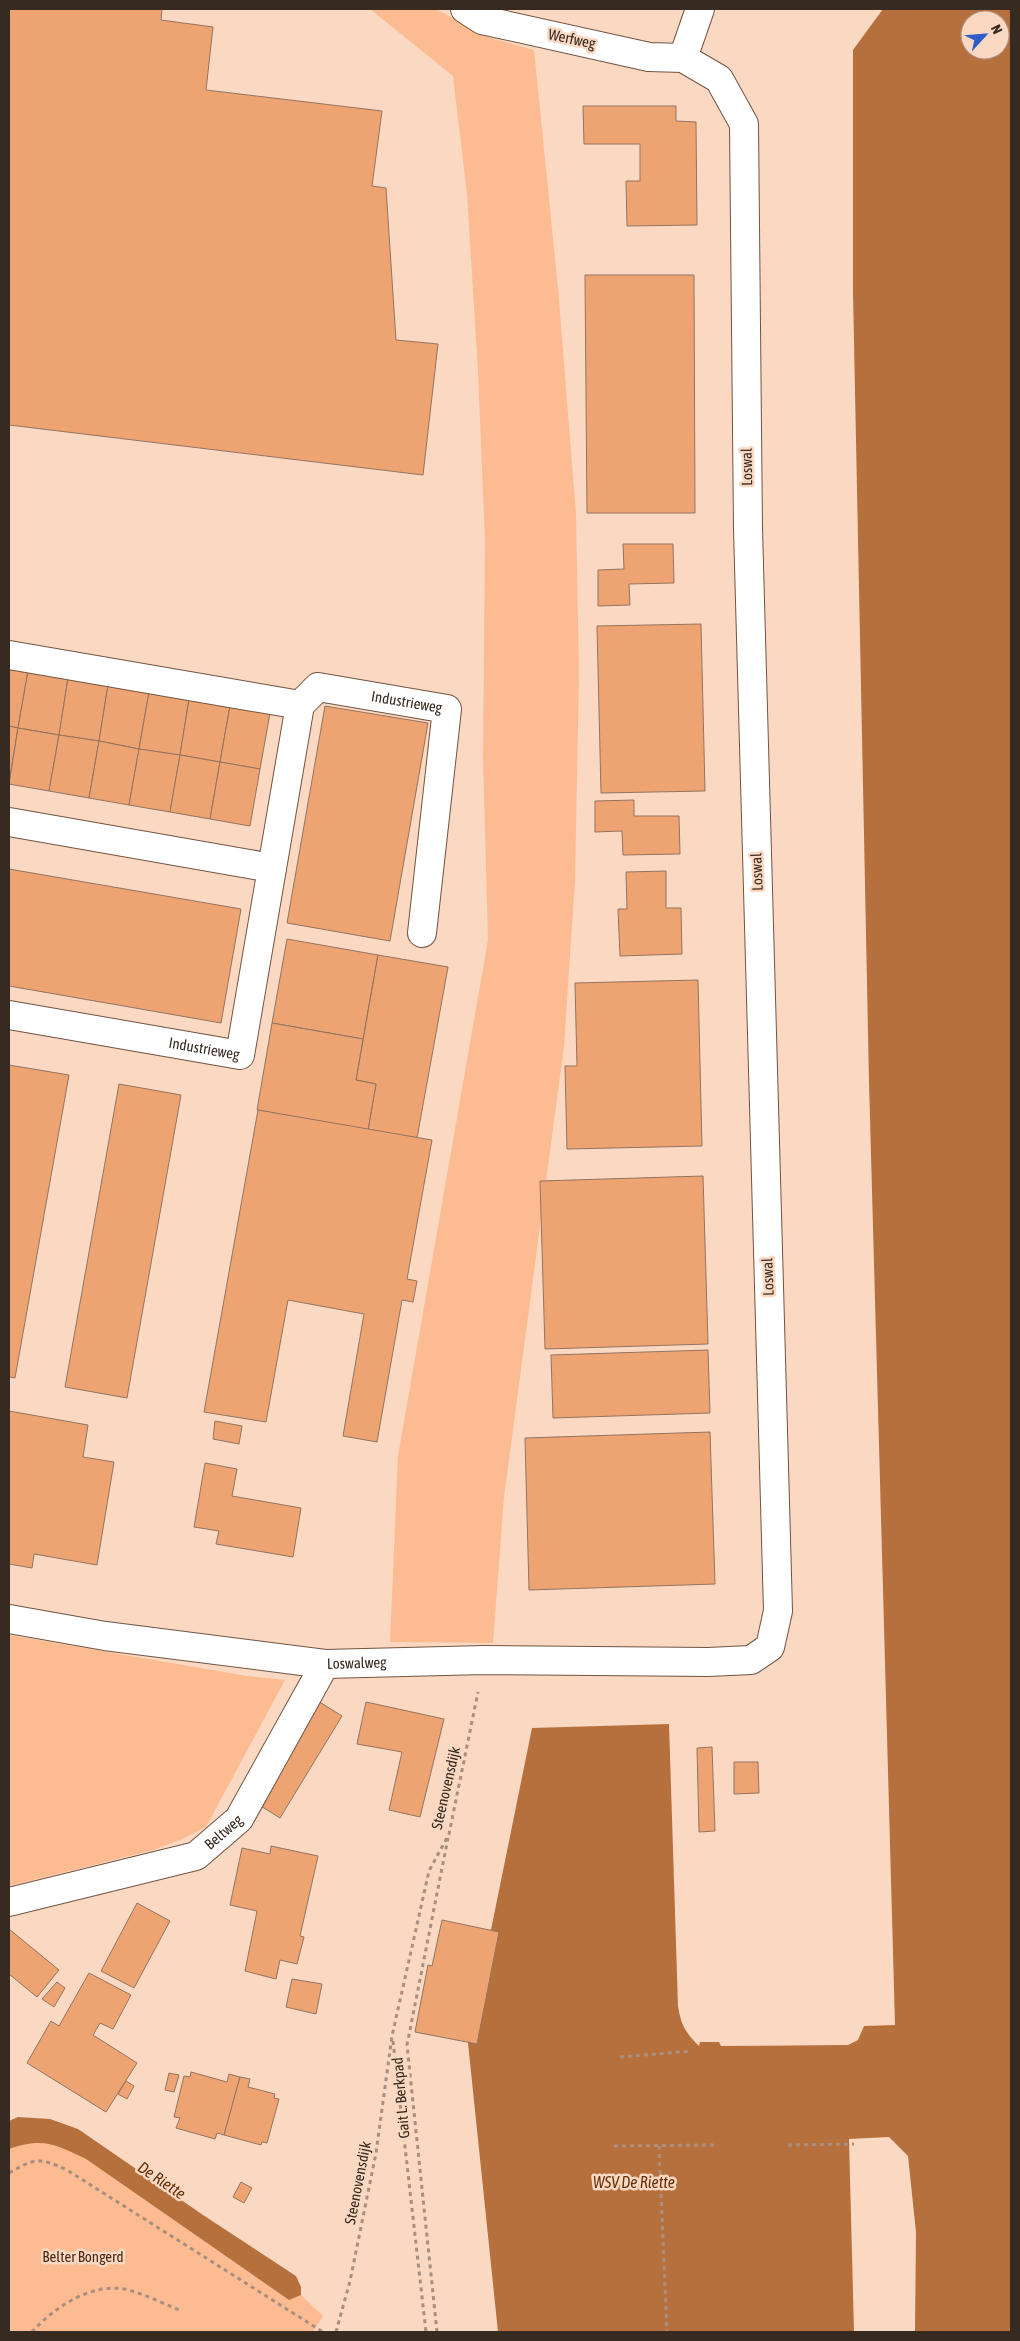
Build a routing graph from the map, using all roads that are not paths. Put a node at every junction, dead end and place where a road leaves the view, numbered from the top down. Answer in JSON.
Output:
{"nodes":[{"id":1,"x":465,"y":9,"type":"edge"},
{"id":2,"x":700,"y":9,"type":"edge"},
{"id":3,"x":683,"y":58,"type":"junction"},
{"id":4,"x":9,"y":655,"type":"edge"},
{"id":5,"x":300,"y":705,"type":"junction"},
{"id":6,"x":9,"y":822,"type":"edge"},
{"id":7,"x":272,"y":868,"type":"junction"},
{"id":8,"x":422,"y":933,"type":"dead end"},
{"id":9,"x":9,"y":1015,"type":"edge"},
{"id":10,"x":9,"y":1618,"type":"edge"},
{"id":11,"x":708,"y":1662,"type":"joint"},
{"id":12,"x":325,"y":1664,"type":"junction"},
{"id":13,"x":9,"y":1902,"type":"edge"}],
"edges":[{"from":1,"to":3,"type":"street","name":"Werfweg"},
{"from":2,"to":3,"type":"street"},
{"from":3,"to":11,"type":"street","name":"Loswal"},
{"from":4,"to":5,"type":"street"},
{"from":5,"to":7,"type":"street","name":"Industrieweg"},
{"from":5,"to":8,"type":"street","name":"Industrieweg"},
{"from":6,"to":7,"type":"street"},
{"from":7,"to":9,"type":"street","name":"Industrieweg"},
{"from":10,"to":12,"type":"street","name":"Loswalweg"},
{"from":11,"to":12,"type":"street","name":"Loswalweg"},
{"from":12,"to":13,"type":"street","name":"Beltweg"}]}
